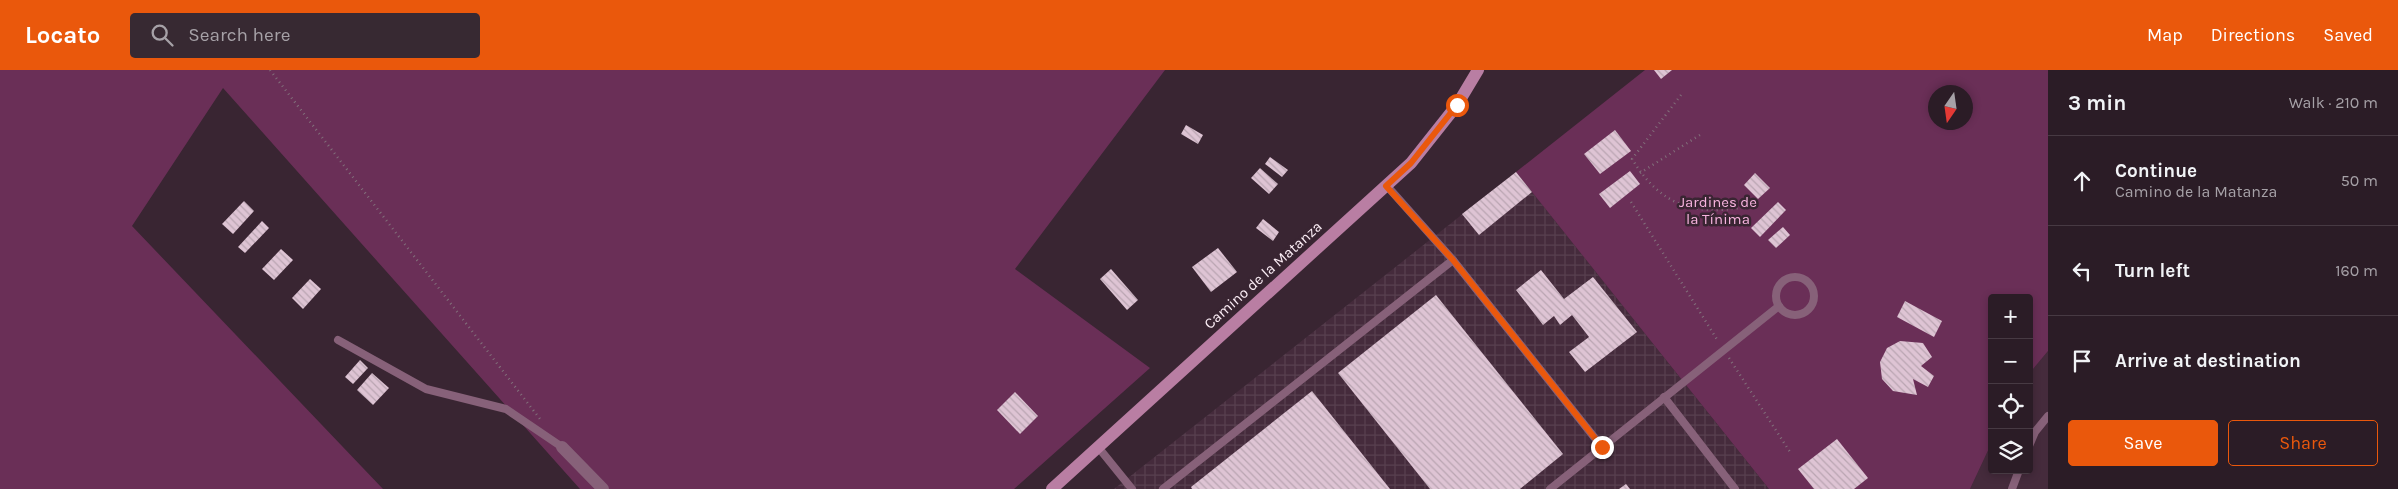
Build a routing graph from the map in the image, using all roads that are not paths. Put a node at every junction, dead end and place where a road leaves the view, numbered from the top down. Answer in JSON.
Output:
{"nodes":[{"id":1,"x":1478,"y":70,"type":"edge"},
{"id":2,"x":1386,"y":186,"type":"junction"},
{"id":3,"x":1453,"y":260,"type":"junction"},
{"id":4,"x":1779,"y":306,"type":"junction"},
{"id":5,"x":338,"y":340,"type":"dead end"},
{"id":6,"x":1664,"y":398,"type":"junction"},
{"id":7,"x":2048,"y":416,"type":"edge"},
{"id":8,"x":2033,"y":437,"type":"edge"},
{"id":9,"x":562,"y":447,"type":"joint"},
{"id":10,"x":1098,"y":447,"type":"junction"},
{"id":11,"x":1602,"y":447,"type":"junction"},
{"id":12,"x":2018,"y":474,"type":"edge"},
{"id":13,"x":603,"y":489,"type":"edge"},
{"id":14,"x":1052,"y":489,"type":"edge"},
{"id":15,"x":1132,"y":489,"type":"edge"},
{"id":16,"x":1163,"y":489,"type":"edge"},
{"id":17,"x":1550,"y":489,"type":"edge"},
{"id":18,"x":1736,"y":489,"type":"edge"},
{"id":19,"x":2012,"y":489,"type":"edge"}],
"edges":[{"from":1,"to":2,"type":"street","name":"Camino de la Matanza"},
{"from":2,"to":3,"type":"lane"},
{"from":2,"to":10,"type":"street","name":"Camino de la Matanza"},
{"from":3,"to":11,"type":"lane"},
{"from":3,"to":16,"type":"lane"},
{"from":4,"to":4,"type":"lane"},
{"from":4,"to":6,"type":"lane"},
{"from":5,"to":9,"type":"lane"},
{"from":6,"to":11,"type":"lane"},
{"from":6,"to":18,"type":"lane"},
{"from":7,"to":8,"type":"lane"},
{"from":9,"to":13,"type":"street"},
{"from":10,"to":14,"type":"street","name":"Camino de la Matanza"},
{"from":10,"to":15,"type":"lane"},
{"from":11,"to":17,"type":"lane"},
{"from":12,"to":19,"type":"lane"}]}
